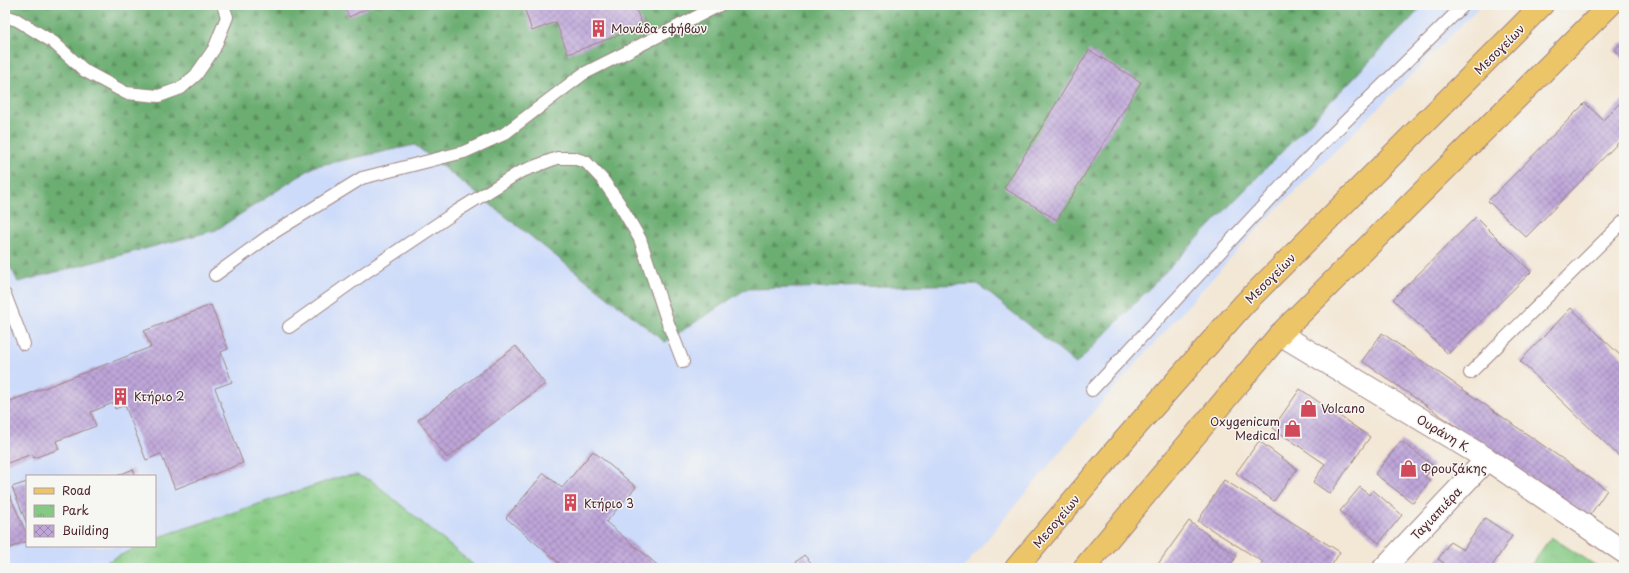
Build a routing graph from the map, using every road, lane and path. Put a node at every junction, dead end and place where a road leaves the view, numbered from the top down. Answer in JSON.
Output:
{"nodes":[{"id":1,"x":223,"y":5,"type":"edge"},
{"id":2,"x":720,"y":5,"type":"edge"},
{"id":3,"x":1464,"y":5,"type":"edge"},
{"id":4,"x":1542,"y":5,"type":"edge"},
{"id":5,"x":1610,"y":5,"type":"edge"},
{"id":6,"x":5,"y":16,"type":"edge"},
{"id":7,"x":1624,"y":221,"type":"edge"},
{"id":8,"x":215,"y":275,"type":"dead end"},
{"id":9,"x":5,"y":295,"type":"edge"},
{"id":10,"x":289,"y":327,"type":"dead end"},
{"id":11,"x":1280,"y":334,"type":"junction"},
{"id":12,"x":24,"y":344,"type":"dead end"},
{"id":13,"x":683,"y":362,"type":"dead end"},
{"id":14,"x":1470,"y":373,"type":"dead end"},
{"id":15,"x":1092,"y":390,"type":"dead end"},
{"id":16,"x":1487,"y":459,"type":"junction"},
{"id":17,"x":1624,"y":552,"type":"edge"},
{"id":18,"x":1016,"y":568,"type":"edge"},
{"id":19,"x":1084,"y":568,"type":"edge"},
{"id":20,"x":1384,"y":568,"type":"edge"}],
"edges":[{"from":1,"to":6,"type":"lane"},
{"from":2,"to":8,"type":"lane"},
{"from":3,"to":15,"type":"lane"},
{"from":4,"to":18,"type":"main road","name":"Μεσογείων"},
{"from":5,"to":11,"type":"main road"},
{"from":7,"to":14,"type":"lane"},
{"from":9,"to":12,"type":"lane"},
{"from":10,"to":13,"type":"lane"},
{"from":11,"to":16,"type":"street","name":"Ουράνη Κ."},
{"from":11,"to":19,"type":"main road"},
{"from":16,"to":17,"type":"street","name":"Ουράνη Κ."},
{"from":16,"to":20,"type":"street","name":"Ταγιαπιέρα"}]}
